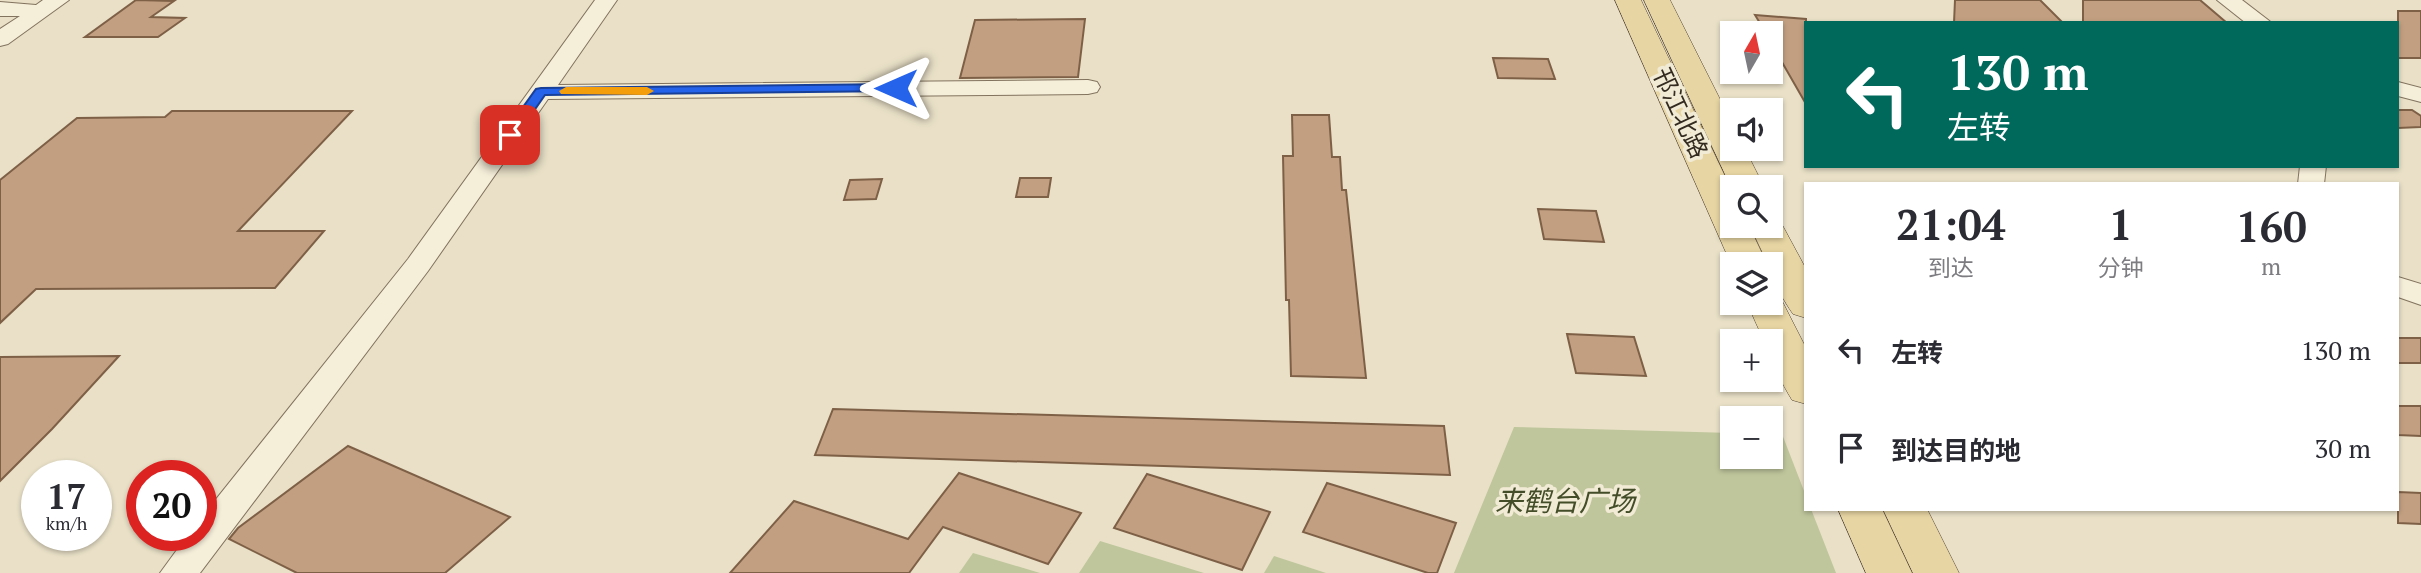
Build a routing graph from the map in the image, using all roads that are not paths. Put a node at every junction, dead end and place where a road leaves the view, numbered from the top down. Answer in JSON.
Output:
{"nodes":[{"id":1,"x":58,"y":0,"type":"edge"},
{"id":2,"x":606,"y":0,"type":"edge"},
{"id":3,"x":1628,"y":0,"type":"edge"},
{"id":4,"x":1657,"y":0,"type":"edge"},
{"id":5,"x":2228,"y":0,"type":"edge"},
{"id":6,"x":35,"y":4,"type":"edge"},
{"id":7,"x":0,"y":9,"type":"edge"},
{"id":8,"x":2258,"y":21,"type":"edge"},
{"id":9,"x":0,"y":27,"type":"edge"},
{"id":10,"x":0,"y":39,"type":"edge"},
{"id":11,"x":1088,"y":87,"type":"dead end"},
{"id":12,"x":2399,"y":89,"type":"edge"},
{"id":13,"x":541,"y":92,"type":"junction"},
{"id":14,"x":2421,"y":95,"type":"edge"},
{"id":15,"x":1742,"y":175,"type":"edge"},
{"id":16,"x":1773,"y":238,"type":"edge"},
{"id":17,"x":1744,"y":252,"type":"edge"},
{"id":18,"x":2399,"y":286,"type":"edge"},
{"id":19,"x":2421,"y":295,"type":"edge"},
{"id":20,"x":1804,"y":302,"type":"edge"},
{"id":21,"x":1772,"y":315,"type":"edge"},
{"id":22,"x":1804,"y":386,"type":"edge"},
{"id":23,"x":1861,"y":511,"type":"edge"},
{"id":24,"x":1906,"y":511,"type":"edge"},
{"id":25,"x":179,"y":573,"type":"edge"},
{"id":26,"x":1889,"y":573,"type":"edge"},
{"id":27,"x":1936,"y":573,"type":"edge"}],
"edges":[{"from":1,"to":10,"type":"street"},
{"from":2,"to":13,"type":"street"},
{"from":3,"to":17,"type":"main road","name":"邗江北路"},
{"from":4,"to":15,"type":"main road","name":"邗江北路"},
{"from":5,"to":8,"type":"street"},
{"from":6,"to":7,"type":"street"},
{"from":6,"to":9,"type":"street"},
{"from":11,"to":13,"type":"street"},
{"from":12,"to":14,"type":"street"},
{"from":13,"to":25,"type":"street"},
{"from":16,"to":20,"type":"main road"},
{"from":18,"to":19,"type":"street"},
{"from":21,"to":22,"type":"main road"},
{"from":23,"to":26,"type":"main road"},
{"from":24,"to":27,"type":"main road"}]}
